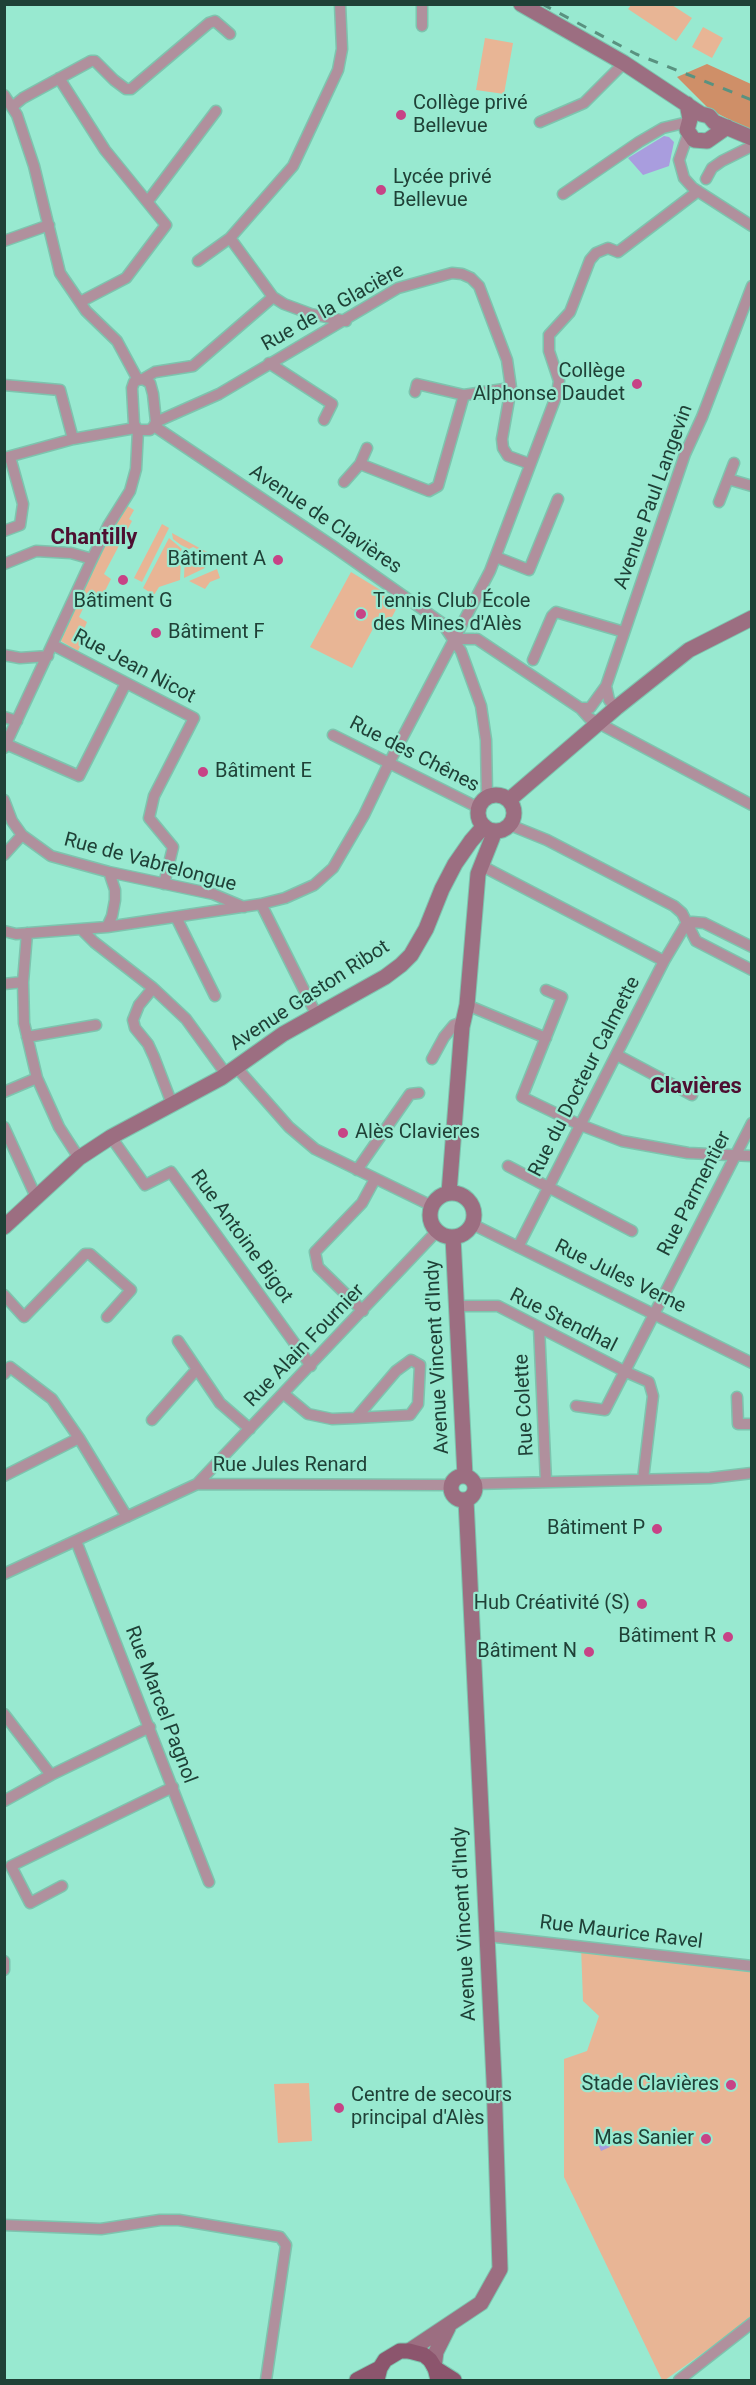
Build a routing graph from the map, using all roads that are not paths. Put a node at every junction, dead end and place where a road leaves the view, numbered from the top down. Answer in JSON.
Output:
{"nodes":[{"id":1,"x":340,"y":4,"type":"edge"},
{"id":2,"x":422,"y":4,"type":"edge"},
{"id":3,"x":521,"y":4,"type":"edge"},
{"id":4,"x":422,"y":26,"type":"dead end"},
{"id":5,"x":230,"y":34,"type":"dead end"},
{"id":6,"x":624,"y":63,"type":"junction"},
{"id":7,"x":59,"y":78,"type":"junction"},
{"id":8,"x":4,"y":95,"type":"edge"},
{"id":9,"x":12,"y":107,"type":"junction"},
{"id":10,"x":216,"y":111,"type":"dead end"},
{"id":11,"x":540,"y":122,"type":"dead end"},
{"id":12,"x":688,"y":126,"type":"junction"},
{"id":13,"x":718,"y":128,"type":"junction"},
{"id":14,"x":752,"y":138,"type":"edge"},
{"id":15,"x":752,"y":146,"type":"edge"},
{"id":16,"x":706,"y":179,"type":"dead end"},
{"id":17,"x":696,"y":189,"type":"junction"},
{"id":18,"x":563,"y":194,"type":"dead end"},
{"id":19,"x":148,"y":201,"type":"junction"},
{"id":20,"x":49,"y":225,"type":"junction"},
{"id":21,"x":752,"y":226,"type":"edge"},
{"id":22,"x":230,"y":238,"type":"junction"},
{"id":23,"x":4,"y":241,"type":"edge"},
{"id":24,"x":198,"y":261,"type":"dead end"},
{"id":25,"x":752,"y":286,"type":"edge"},
{"id":26,"x":273,"y":297,"type":"junction"},
{"id":27,"x":80,"y":302,"type":"junction"},
{"id":28,"x":346,"y":321,"type":"junction"},
{"id":29,"x":269,"y":363,"type":"junction"},
{"id":30,"x":141,"y":380,"type":"junction"},
{"id":31,"x":4,"y":385,"type":"edge"},
{"id":32,"x":511,"y":388,"type":"junction"},
{"id":33,"x":415,"y":392,"type":"dead end"},
{"id":34,"x":464,"y":395,"type":"junction"},
{"id":35,"x":324,"y":420,"type":"dead end"},
{"id":36,"x":155,"y":424,"type":"junction"},
{"id":37,"x":137,"y":429,"type":"junction"},
{"id":38,"x":73,"y":439,"type":"junction"},
{"id":39,"x":367,"y":448,"type":"dead end"},
{"id":40,"x":7,"y":457,"type":"edge"},
{"id":41,"x":734,"y":463,"type":"dead end"},
{"id":42,"x":360,"y":464,"type":"junction"},
{"id":43,"x":530,"y":464,"type":"junction"},
{"id":44,"x":728,"y":479,"type":"junction"},
{"id":45,"x":344,"y":482,"type":"dead end"},
{"id":46,"x":752,"y":486,"type":"edge"},
{"id":47,"x":558,"y":499,"type":"dead end"},
{"id":48,"x":719,"y":502,"type":"dead end"},
{"id":49,"x":4,"y":531,"type":"edge"},
{"id":50,"x":495,"y":557,"type":"junction"},
{"id":51,"x":92,"y":559,"type":"junction"},
{"id":52,"x":4,"y":564,"type":"edge"},
{"id":53,"x":752,"y":618,"type":"edge"},
{"id":54,"x":624,"y":632,"type":"junction"},
{"id":55,"x":453,"y":639,"type":"junction"},
{"id":56,"x":53,"y":645,"type":"junction"},
{"id":57,"x":4,"y":655,"type":"edge"},
{"id":58,"x":48,"y":656,"type":"junction"},
{"id":59,"x":533,"y":660,"type":"dead end"},
{"id":60,"x":126,"y":683,"type":"junction"},
{"id":61,"x":606,"y":686,"type":"junction"},
{"id":62,"x":600,"y":696,"type":"junction"},
{"id":63,"x":580,"y":708,"type":"junction"},
{"id":64,"x":616,"y":708,"type":"junction"},
{"id":65,"x":4,"y":717,"type":"edge"},
{"id":66,"x":17,"y":721,"type":"junction"},
{"id":67,"x":600,"y":722,"type":"junction"},
{"id":68,"x":333,"y":735,"type":"dead end"},
{"id":69,"x":5,"y":746,"type":"edge"},
{"id":70,"x":389,"y":763,"type":"junction"},
{"id":71,"x":4,"y":800,"type":"edge"},
{"id":72,"x":509,"y":800,"type":"junction"},
{"id":73,"x":483,"y":802,"type":"junction"},
{"id":74,"x":752,"y":805,"type":"edge"},
{"id":75,"x":510,"y":825,"type":"junction"},
{"id":76,"x":490,"y":829,"type":"junction"},
{"id":77,"x":22,"y":836,"type":"junction"},
{"id":78,"x":4,"y":855,"type":"edge"},
{"id":79,"x":482,"y":866,"type":"junction"},
{"id":80,"x":109,"y":872,"type":"junction"},
{"id":81,"x":164,"y":884,"type":"junction"},
{"id":82,"x":261,"y":904,"type":"junction"},
{"id":83,"x":244,"y":907,"type":"junction"},
{"id":84,"x":176,"y":917,"type":"junction"},
{"id":85,"x":686,"y":924,"type":"junction"},
{"id":86,"x":107,"y":927,"type":"junction"},
{"id":87,"x":81,"y":929,"type":"junction"},
{"id":88,"x":4,"y":931,"type":"edge"},
{"id":89,"x":27,"y":933,"type":"junction"},
{"id":90,"x":752,"y":947,"type":"edge"},
{"id":91,"x":664,"y":961,"type":"junction"},
{"id":92,"x":752,"y":970,"type":"edge"},
{"id":93,"x":23,"y":982,"type":"junction"},
{"id":94,"x":4,"y":984,"type":"edge"},
{"id":95,"x":153,"y":988,"type":"junction"},
{"id":96,"x":546,"y":990,"type":"dead end"},
{"id":97,"x":215,"y":996,"type":"dead end"},
{"id":98,"x":468,"y":1005,"type":"junction"},
{"id":99,"x":316,"y":1014,"type":"junction"},
{"id":100,"x":462,"y":1022,"type":"junction"},
{"id":101,"x":96,"y":1025,"type":"dead end"},
{"id":102,"x":27,"y":1037,"type":"junction"},
{"id":103,"x":546,"y":1038,"type":"junction"},
{"id":104,"x":617,"y":1055,"type":"junction"},
{"id":105,"x":432,"y":1059,"type":"dead end"},
{"id":106,"x":232,"y":1071,"type":"junction"},
{"id":107,"x":37,"y":1078,"type":"junction"},
{"id":108,"x":4,"y":1092,"type":"edge"},
{"id":109,"x":419,"y":1093,"type":"dead end"},
{"id":110,"x":510,"y":1093,"type":"dead end"},
{"id":111,"x":692,"y":1095,"type":"dead end"},
{"id":112,"x":522,"y":1097,"type":"junction"},
{"id":113,"x":172,"y":1104,"type":"junction"},
{"id":114,"x":752,"y":1123,"type":"edge"},
{"id":115,"x":581,"y":1125,"type":"junction"},
{"id":116,"x":4,"y":1127,"type":"edge"},
{"id":117,"x":111,"y":1137,"type":"junction"},
{"id":118,"x":752,"y":1156,"type":"edge"},
{"id":119,"x":735,"y":1157,"type":"junction"},
{"id":120,"x":79,"y":1158,"type":"junction"},
{"id":121,"x":508,"y":1166,"type":"dead end"},
{"id":122,"x":357,"y":1170,"type":"junction"},
{"id":123,"x":375,"y":1179,"type":"junction"},
{"id":124,"x":549,"y":1186,"type":"junction"},
{"id":125,"x":453,"y":1193,"type":"junction"},
{"id":126,"x":36,"y":1197,"type":"junction"},
{"id":127,"x":432,"y":1206,"type":"junction"},
{"id":128,"x":472,"y":1224,"type":"junction"},
{"id":129,"x":4,"y":1227,"type":"edge"},
{"id":130,"x":437,"y":1231,"type":"junction"},
{"id":131,"x":632,"y":1232,"type":"dead end"},
{"id":132,"x":453,"y":1237,"type":"junction"},
{"id":133,"x":518,"y":1247,"type":"junction"},
{"id":134,"x":4,"y":1295,"type":"edge"},
{"id":135,"x":457,"y":1306,"type":"junction"},
{"id":136,"x":363,"y":1311,"type":"junction"},
{"id":137,"x":654,"y":1314,"type":"junction"},
{"id":138,"x":107,"y":1317,"type":"dead end"},
{"id":139,"x":539,"y":1328,"type":"junction"},
{"id":140,"x":178,"y":1341,"type":"dead end"},
{"id":141,"x":752,"y":1363,"type":"edge"},
{"id":142,"x":311,"y":1366,"type":"junction"},
{"id":143,"x":197,"y":1369,"type":"junction"},
{"id":144,"x":624,"y":1371,"type":"junction"},
{"id":145,"x":4,"y":1374,"type":"edge"},
{"id":146,"x":284,"y":1394,"type":"junction"},
{"id":147,"x":737,"y":1397,"type":"dead end"},
{"id":148,"x":576,"y":1406,"type":"dead end"},
{"id":149,"x":356,"y":1418,"type":"junction"},
{"id":150,"x":152,"y":1420,"type":"dead end"},
{"id":151,"x":752,"y":1424,"type":"edge"},
{"id":152,"x":250,"y":1429,"type":"junction"},
{"id":153,"x":79,"y":1438,"type":"junction"},
{"id":154,"x":752,"y":1473,"type":"edge"},
{"id":155,"x":4,"y":1476,"type":"edge"},
{"id":156,"x":643,"y":1479,"type":"junction"},
{"id":157,"x":464,"y":1482,"type":"junction"},
{"id":158,"x":546,"y":1482,"type":"junction"},
{"id":159,"x":197,"y":1484,"type":"junction"},
{"id":160,"x":127,"y":1517,"type":"junction"},
{"id":161,"x":76,"y":1541,"type":"junction"},
{"id":162,"x":4,"y":1574,"type":"edge"},
{"id":163,"x":4,"y":1714,"type":"edge"},
{"id":164,"x":150,"y":1727,"type":"junction"},
{"id":165,"x":51,"y":1775,"type":"junction"},
{"id":166,"x":173,"y":1787,"type":"junction"},
{"id":167,"x":4,"y":1801,"type":"edge"},
{"id":168,"x":208,"y":1882,"type":"dead end"},
{"id":169,"x":62,"y":1886,"type":"dead end"},
{"id":170,"x":487,"y":1936,"type":"junction"},
{"id":171,"x":4,"y":1961,"type":"edge"},
{"id":172,"x":752,"y":1966,"type":"edge"},
{"id":173,"x":4,"y":1970,"type":"edge"},
{"id":174,"x":4,"y":2225,"type":"edge"},
{"id":175,"x":752,"y":2323,"type":"edge"},
{"id":176,"x":449,"y":2325,"type":"junction"},
{"id":177,"x":409,"y":2351,"type":"junction"},
{"id":178,"x":436,"y":2372,"type":"edge"},
{"id":179,"x":378,"y":2374,"type":"edge"},
{"id":180,"x":266,"y":2380,"type":"edge"},
{"id":181,"x":357,"y":2380,"type":"edge"},
{"id":182,"x":454,"y":2380,"type":"edge"},
{"id":183,"x":679,"y":2380,"type":"edge"}],
"edges":[{"from":1,"to":22,"type":"street"},
{"from":2,"to":4,"type":"street"},
{"from":3,"to":6,"type":"street"},
{"from":5,"to":7,"type":"street"},
{"from":6,"to":11,"type":"street"},
{"from":6,"to":12,"type":"street"},
{"from":7,"to":9,"type":"street"},
{"from":7,"to":19,"type":"street"},
{"from":8,"to":9,"type":"street"},
{"from":9,"to":20,"type":"street"},
{"from":10,"to":19,"type":"street"},
{"from":12,"to":13,"type":"street"},
{"from":12,"to":13,"type":"street"},
{"from":12,"to":17,"type":"street"},
{"from":12,"to":18,"type":"street"},
{"from":13,"to":14,"type":"street"},
{"from":15,"to":16,"type":"street"},
{"from":17,"to":21,"type":"street"},
{"from":17,"to":43,"type":"street"},
{"from":19,"to":27,"type":"street"},
{"from":20,"to":23,"type":"street"},
{"from":20,"to":27,"type":"street"},
{"from":22,"to":24,"type":"street"},
{"from":22,"to":26,"type":"street"},
{"from":25,"to":54,"type":"street","name":"Avenue Paul Langevin"},
{"from":26,"to":28,"type":"street"},
{"from":26,"to":30,"type":"street"},
{"from":27,"to":30,"type":"street"},
{"from":28,"to":29,"type":"street","name":"Rue de la Glacière"},
{"from":28,"to":32,"type":"street","name":"Rue de la Glacière"},
{"from":29,"to":35,"type":"street"},
{"from":29,"to":36,"type":"street","name":"Rue de la Glacière"},
{"from":30,"to":36,"type":"street"},
{"from":30,"to":37,"type":"street"},
{"from":31,"to":38,"type":"street"},
{"from":32,"to":34,"type":"street"},
{"from":32,"to":43,"type":"street","name":"Rue de la Glacière"},
{"from":33,"to":34,"type":"street"},
{"from":34,"to":42,"type":"street"},
{"from":36,"to":37,"type":"street","name":"Rue de la Glacière"},
{"from":36,"to":55,"type":"street","name":"Avenue de Clavières"},
{"from":37,"to":38,"type":"street","name":"Rue de la Glacière"},
{"from":37,"to":51,"type":"street"},
{"from":38,"to":40,"type":"street","name":"Rue de la Glacière"},
{"from":39,"to":42,"type":"street"},
{"from":40,"to":49,"type":"street"},
{"from":41,"to":44,"type":"street"},
{"from":42,"to":45,"type":"street"},
{"from":43,"to":50,"type":"street"},
{"from":44,"to":46,"type":"street"},
{"from":44,"to":48,"type":"street"},
{"from":47,"to":50,"type":"street"},
{"from":50,"to":55,"type":"street"},
{"from":51,"to":52,"type":"street"},
{"from":51,"to":56,"type":"street"},
{"from":53,"to":64,"type":"street"},
{"from":54,"to":59,"type":"street"},
{"from":54,"to":61,"type":"street","name":"Avenue Paul Langevin"},
{"from":55,"to":63,"type":"street"},
{"from":55,"to":70,"type":"street"},
{"from":55,"to":73,"type":"street","name":"Avenue de Clavières"},
{"from":56,"to":58,"type":"street"},
{"from":56,"to":60,"type":"street","name":"Rue Jean Nicot"},
{"from":57,"to":58,"type":"street"},
{"from":58,"to":66,"type":"street"},
{"from":60,"to":69,"type":"street"},
{"from":60,"to":81,"type":"street","name":"Rue Jean Nicot"},
{"from":61,"to":62,"type":"street","name":"Avenue Paul Langevin"},
{"from":61,"to":64,"type":"street"},
{"from":62,"to":63,"type":"street","name":"Avenue Paul Langevin"},
{"from":62,"to":67,"type":"street"},
{"from":63,"to":67,"type":"street"},
{"from":64,"to":67,"type":"street"},
{"from":65,"to":66,"type":"street"},
{"from":66,"to":69,"type":"street"},
{"from":67,"to":72,"type":"street"},
{"from":67,"to":74,"type":"street"},
{"from":68,"to":70,"type":"street","name":"Rue des Chênes"},
{"from":70,"to":73,"type":"street","name":"Rue des Chênes"},
{"from":70,"to":82,"type":"street"},
{"from":71,"to":77,"type":"street","name":"Rue de Vabrelongue"},
{"from":72,"to":73,"type":"street"},
{"from":72,"to":75,"type":"street"},
{"from":73,"to":76,"type":"street"},
{"from":75,"to":76,"type":"street"},
{"from":75,"to":85,"type":"street"},
{"from":76,"to":79,"type":"street"},
{"from":76,"to":99,"type":"street","name":"Avenue Gaston Ribot"},
{"from":77,"to":78,"type":"street"},
{"from":77,"to":80,"type":"street","name":"Rue de Vabrelongue"},
{"from":79,"to":91,"type":"street"},
{"from":79,"to":98,"type":"street"},
{"from":80,"to":81,"type":"street","name":"Rue de Vabrelongue"},
{"from":80,"to":86,"type":"street"},
{"from":81,"to":83,"type":"street","name":"Rue de Vabrelongue"},
{"from":82,"to":83,"type":"street"},
{"from":82,"to":99,"type":"street"},
{"from":83,"to":84,"type":"street"},
{"from":84,"to":86,"type":"street"},
{"from":84,"to":97,"type":"street"},
{"from":85,"to":90,"type":"street"},
{"from":85,"to":91,"type":"street","name":"Rue du Docteur Calmette"},
{"from":85,"to":92,"type":"street"},
{"from":86,"to":87,"type":"street"},
{"from":87,"to":89,"type":"street"},
{"from":87,"to":95,"type":"street"},
{"from":88,"to":89,"type":"street"},
{"from":89,"to":93,"type":"street"},
{"from":91,"to":104,"type":"street","name":"Rue du Docteur Calmette"},
{"from":93,"to":94,"type":"street"},
{"from":93,"to":102,"type":"street"},
{"from":95,"to":106,"type":"street"},
{"from":95,"to":113,"type":"street"},
{"from":96,"to":103,"type":"street"},
{"from":98,"to":100,"type":"street"},
{"from":98,"to":103,"type":"street"},
{"from":98,"to":125,"type":"street"},
{"from":99,"to":106,"type":"street","name":"Avenue Gaston Ribot"},
{"from":100,"to":105,"type":"street"},
{"from":100,"to":125,"type":"street"},
{"from":101,"to":102,"type":"street"},
{"from":102,"to":107,"type":"street"},
{"from":103,"to":112,"type":"street"},
{"from":104,"to":111,"type":"street"},
{"from":104,"to":115,"type":"street","name":"Rue du Docteur Calmette"},
{"from":106,"to":113,"type":"street","name":"Avenue Gaston Ribot"},
{"from":106,"to":122,"type":"street"},
{"from":107,"to":108,"type":"street"},
{"from":107,"to":120,"type":"street"},
{"from":109,"to":122,"type":"street"},
{"from":110,"to":112,"type":"street"},
{"from":112,"to":115,"type":"street"},
{"from":113,"to":117,"type":"street","name":"Avenue Gaston Ribot"},
{"from":114,"to":119,"type":"street","name":"Rue Parmentier"},
{"from":115,"to":119,"type":"street"},
{"from":115,"to":124,"type":"street","name":"Rue du Docteur Calmette"},
{"from":116,"to":126,"type":"street"},
{"from":117,"to":120,"type":"street","name":"Avenue Gaston Ribot"},
{"from":117,"to":142,"type":"street","name":"Rue Antoine Bigot"},
{"from":118,"to":119,"type":"street"},
{"from":119,"to":137,"type":"street","name":"Rue Parmentier"},
{"from":120,"to":126,"type":"street","name":"Avenue Gaston Ribot"},
{"from":121,"to":124,"type":"street"},
{"from":122,"to":123,"type":"street"},
{"from":123,"to":127,"type":"street"},
{"from":123,"to":136,"type":"street"},
{"from":124,"to":131,"type":"street"},
{"from":124,"to":133,"type":"street","name":"Rue du Docteur Calmette"},
{"from":125,"to":127,"type":"street"},
{"from":125,"to":128,"type":"street"},
{"from":126,"to":129,"type":"street","name":"Avenue Gaston Ribot"},
{"from":127,"to":130,"type":"street"},
{"from":128,"to":132,"type":"street"},
{"from":128,"to":133,"type":"street","name":"Rue Jules Verne"},
{"from":130,"to":132,"type":"street"},
{"from":130,"to":136,"type":"street","name":"Rue Alain Fournier"},
{"from":132,"to":135,"type":"street","name":"Avenue Vincent d'Indy"},
{"from":133,"to":137,"type":"street","name":"Rue Jules Verne"},
{"from":134,"to":138,"type":"street"},
{"from":135,"to":139,"type":"street","name":"Rue Stendhal"},
{"from":135,"to":157,"type":"street","name":"Avenue Vincent d'Indy"},
{"from":136,"to":142,"type":"street","name":"Rue Alain Fournier"},
{"from":137,"to":141,"type":"street","name":"Rue Jules Verne"},
{"from":137,"to":144,"type":"street","name":"Rue Stendhal"},
{"from":139,"to":144,"type":"street","name":"Rue Stendhal"},
{"from":139,"to":158,"type":"street","name":"Rue Colette"},
{"from":140,"to":143,"type":"street"},
{"from":142,"to":146,"type":"street","name":"Rue Alain Fournier"},
{"from":143,"to":150,"type":"street"},
{"from":143,"to":152,"type":"street"},
{"from":144,"to":148,"type":"street"},
{"from":144,"to":156,"type":"street"},
{"from":145,"to":153,"type":"street"},
{"from":146,"to":149,"type":"street"},
{"from":146,"to":152,"type":"street","name":"Rue Alain Fournier"},
{"from":147,"to":151,"type":"street"},
{"from":149,"to":149,"type":"street"},
{"from":152,"to":159,"type":"street","name":"Rue Alain Fournier"},
{"from":153,"to":155,"type":"street"},
{"from":153,"to":160,"type":"street"},
{"from":154,"to":156,"type":"street","name":"Rue Jules Renard"},
{"from":156,"to":158,"type":"street","name":"Rue Jules Renard"},
{"from":157,"to":158,"type":"street","name":"Rue Jules Renard"},
{"from":157,"to":159,"type":"street","name":"Rue Jules Renard"},
{"from":157,"to":170,"type":"street","name":"Avenue Vincent d'Indy"},
{"from":159,"to":160,"type":"street","name":"Rue Jules Renard"},
{"from":160,"to":161,"type":"street","name":"Rue Jules Renard"},
{"from":161,"to":162,"type":"street","name":"Rue Jules Renard"},
{"from":161,"to":164,"type":"street","name":"Rue Marcel Pagnol"},
{"from":163,"to":165,"type":"street"},
{"from":164,"to":165,"type":"street"},
{"from":164,"to":166,"type":"street","name":"Rue Marcel Pagnol"},
{"from":165,"to":167,"type":"street"},
{"from":166,"to":168,"type":"street","name":"Rue Marcel Pagnol"},
{"from":166,"to":169,"type":"street"},
{"from":170,"to":172,"type":"street","name":"Rue Maurice Ravel"},
{"from":170,"to":176,"type":"street","name":"Avenue Vincent d'Indy"},
{"from":171,"to":173,"type":"street"},
{"from":174,"to":180,"type":"street"},
{"from":175,"to":183,"type":"street"},
{"from":176,"to":177,"type":"street","name":"Avenue Vincent d'Indy"},
{"from":176,"to":178,"type":"street","name":"Avenue Vincent d'Indy"},
{"from":177,"to":178,"type":"main road"},
{"from":177,"to":179,"type":"main road"},
{"from":178,"to":182,"type":"main road"},
{"from":179,"to":181,"type":"main road"}]}
